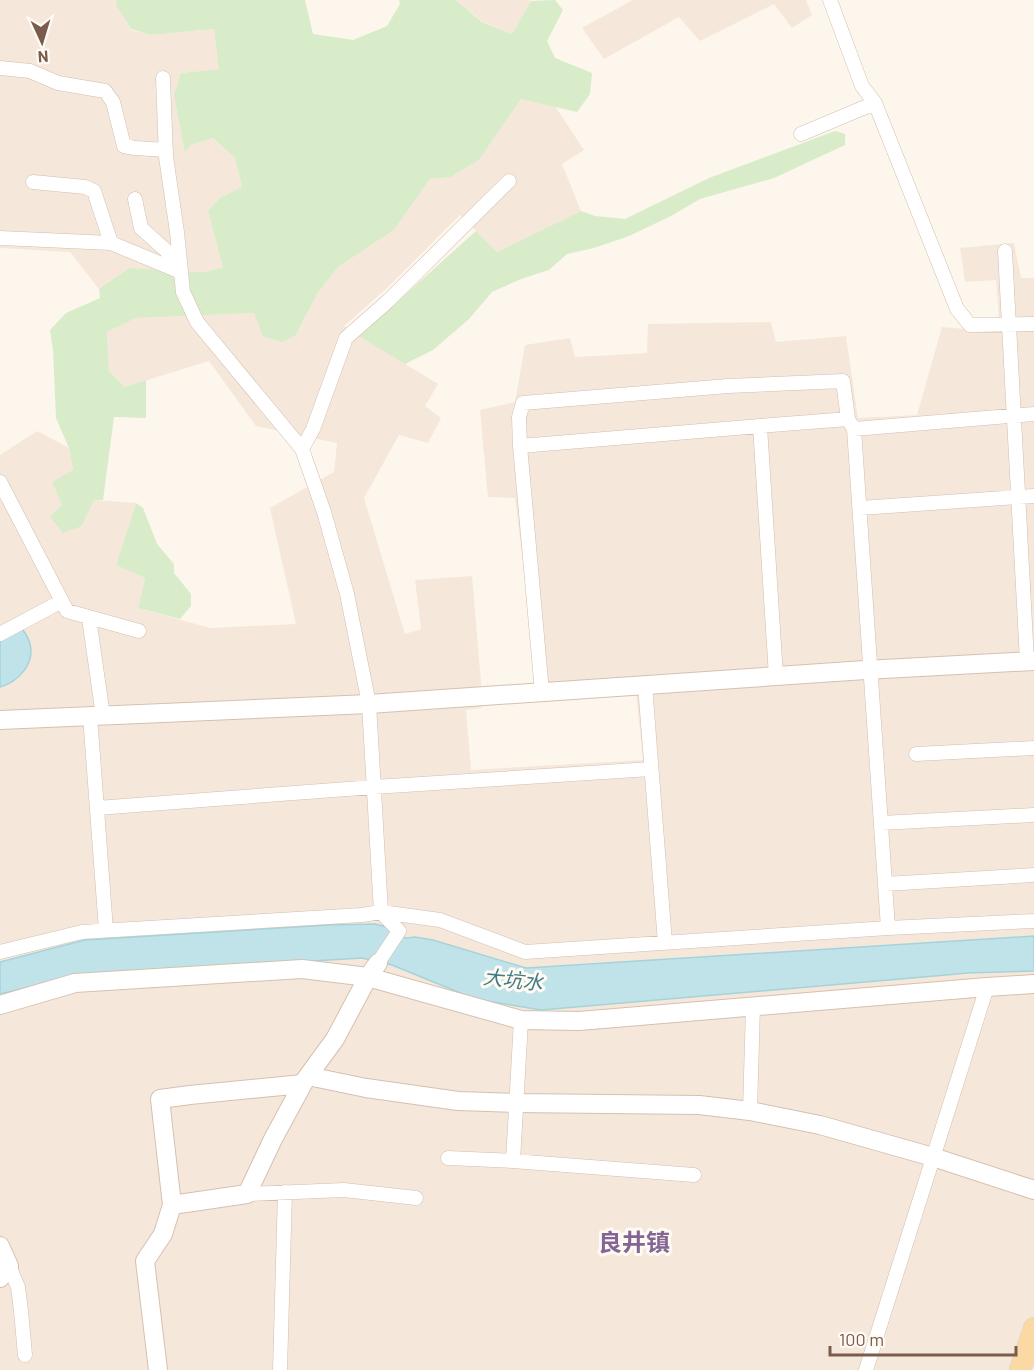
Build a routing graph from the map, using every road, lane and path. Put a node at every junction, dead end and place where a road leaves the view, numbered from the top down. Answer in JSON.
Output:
{"nodes":[{"id":1,"x":830,"y":0,"type":"edge"},
{"id":2,"x":0,"y":68,"type":"edge"},
{"id":3,"x":163,"y":78,"type":"dead end"},
{"id":4,"x":875,"y":103,"type":"junction"},
{"id":5,"x":801,"y":134,"type":"dead end"},
{"id":6,"x":166,"y":150,"type":"junction"},
{"id":7,"x":508,"y":180,"type":"dead end"},
{"id":8,"x":33,"y":182,"type":"dead end"},
{"id":9,"x":135,"y":199,"type":"dead end"},
{"id":10,"x":0,"y":238,"type":"edge"},
{"id":11,"x":111,"y":243,"type":"junction"},
{"id":12,"x":1005,"y":251,"type":"dead end"},
{"id":13,"x":180,"y":268,"type":"junction"},
{"id":14,"x":1009,"y":324,"type":"junction"},
{"id":15,"x":1034,"y":324,"type":"edge"},
{"id":16,"x":1034,"y":414,"type":"edge"},
{"id":17,"x":1013,"y":416,"type":"junction"},
{"id":18,"x":851,"y":424,"type":"junction"},
{"id":19,"x":759,"y":426,"type":"junction"},
{"id":20,"x":520,"y":447,"type":"junction"},
{"id":21,"x":302,"y":449,"type":"junction"},
{"id":22,"x":0,"y":482,"type":"edge"},
{"id":23,"x":1034,"y":496,"type":"edge"},
{"id":24,"x":1018,"y":497,"type":"junction"},
{"id":25,"x":860,"y":508,"type":"junction"},
{"id":26,"x":62,"y":601,"type":"junction"},
{"id":27,"x":89,"y":618,"type":"junction"},
{"id":28,"x":139,"y":631,"type":"dead end"},
{"id":29,"x":0,"y":634,"type":"edge"},
{"id":30,"x":1030,"y":661,"type":"edge"},
{"id":31,"x":871,"y":669,"type":"junction"},
{"id":32,"x":776,"y":676,"type":"junction"},
{"id":33,"x":645,"y":685,"type":"junction"},
{"id":34,"x":542,"y":692,"type":"junction"},
{"id":35,"x":369,"y":704,"type":"junction"},
{"id":36,"x":97,"y":716,"type":"junction"},
{"id":37,"x":0,"y":720,"type":"edge"},
{"id":38,"x":1034,"y":748,"type":"edge"},
{"id":39,"x":916,"y":754,"type":"dead end"},
{"id":40,"x":651,"y":768,"type":"junction"},
{"id":41,"x":374,"y":787,"type":"junction"},
{"id":42,"x":97,"y":808,"type":"junction"},
{"id":43,"x":1034,"y":815,"type":"edge"},
{"id":44,"x":881,"y":823,"type":"junction"},
{"id":45,"x":1034,"y":875,"type":"edge"},
{"id":46,"x":885,"y":884,"type":"junction"},
{"id":47,"x":381,"y":912,"type":"junction"},
{"id":48,"x":1034,"y":920,"type":"edge"},
{"id":49,"x":888,"y":928,"type":"junction"},
{"id":50,"x":106,"y":930,"type":"junction"},
{"id":51,"x":665,"y":943,"type":"junction"},
{"id":52,"x":0,"y":952,"type":"edge"},
{"id":53,"x":373,"y":970,"type":"junction"},
{"id":54,"x":1034,"y":984,"type":"edge"},
{"id":55,"x":987,"y":987,"type":"junction"},
{"id":56,"x":0,"y":1005,"type":"edge"},
{"id":57,"x":753,"y":1006,"type":"junction"},
{"id":58,"x":521,"y":1020,"type":"junction"},
{"id":59,"x":306,"y":1080,"type":"junction"},
{"id":60,"x":516,"y":1103,"type":"junction"},
{"id":61,"x":750,"y":1111,"type":"junction"},
{"id":62,"x":933,"y":1157,"type":"junction"},
{"id":63,"x":448,"y":1158,"type":"dead end"},
{"id":64,"x":513,"y":1161,"type":"junction"},
{"id":65,"x":694,"y":1175,"type":"dead end"},
{"id":66,"x":1034,"y":1190,"type":"edge"},
{"id":67,"x":285,"y":1192,"type":"junction"},
{"id":68,"x":248,"y":1194,"type":"junction"},
{"id":69,"x":416,"y":1198,"type":"dead end"},
{"id":70,"x":172,"y":1204,"type":"junction"},
{"id":71,"x":0,"y":1246,"type":"edge"},
{"id":72,"x":4,"y":1272,"type":"edge"},
{"id":73,"x":1034,"y":1328,"type":"edge"},
{"id":74,"x":25,"y":1355,"type":"dead end"},
{"id":75,"x":158,"y":1370,"type":"edge"},
{"id":76,"x":280,"y":1370,"type":"edge"},
{"id":77,"x":867,"y":1370,"type":"edge"},
{"id":78,"x":1020,"y":1370,"type":"edge"}],
"edges":[{"from":1,"to":4,"type":"street"},
{"from":2,"to":6,"type":"street"},
{"from":3,"to":6,"type":"street"},
{"from":4,"to":5,"type":"street"},
{"from":4,"to":14,"type":"street"},
{"from":6,"to":13,"type":"street"},
{"from":7,"to":21,"type":"street"},
{"from":8,"to":11,"type":"street"},
{"from":9,"to":13,"type":"street"},
{"from":10,"to":11,"type":"street"},
{"from":11,"to":13,"type":"street"},
{"from":12,"to":14,"type":"street"},
{"from":13,"to":21,"type":"street"},
{"from":14,"to":15,"type":"street"},
{"from":14,"to":17,"type":"street"},
{"from":16,"to":17,"type":"street"},
{"from":17,"to":18,"type":"street"},
{"from":17,"to":24,"type":"street"},
{"from":18,"to":19,"type":"street"},
{"from":18,"to":20,"type":"street"},
{"from":18,"to":25,"type":"street"},
{"from":19,"to":20,"type":"street"},
{"from":19,"to":32,"type":"street"},
{"from":20,"to":34,"type":"street"},
{"from":21,"to":35,"type":"street"},
{"from":22,"to":26,"type":"street"},
{"from":23,"to":24,"type":"street"},
{"from":24,"to":25,"type":"street"},
{"from":24,"to":30,"type":"street"},
{"from":25,"to":31,"type":"street"},
{"from":26,"to":27,"type":"street"},
{"from":26,"to":29,"type":"street"},
{"from":27,"to":28,"type":"street"},
{"from":27,"to":36,"type":"street"},
{"from":30,"to":31,"type":"street"},
{"from":31,"to":32,"type":"street"},
{"from":31,"to":44,"type":"street"},
{"from":32,"to":33,"type":"street"},
{"from":33,"to":34,"type":"street"},
{"from":33,"to":40,"type":"street"},
{"from":34,"to":35,"type":"street"},
{"from":35,"to":36,"type":"street"},
{"from":35,"to":41,"type":"street"},
{"from":36,"to":37,"type":"street"},
{"from":36,"to":42,"type":"street"},
{"from":38,"to":39,"type":"street"},
{"from":40,"to":41,"type":"street"},
{"from":40,"to":51,"type":"street"},
{"from":41,"to":42,"type":"street"},
{"from":41,"to":47,"type":"street"},
{"from":42,"to":50,"type":"street"},
{"from":43,"to":44,"type":"street"},
{"from":44,"to":46,"type":"street"},
{"from":45,"to":46,"type":"street"},
{"from":46,"to":49,"type":"street"},
{"from":47,"to":50,"type":"street"},
{"from":47,"to":51,"type":"street"},
{"from":47,"to":53,"type":"street"},
{"from":48,"to":49,"type":"street"},
{"from":49,"to":51,"type":"street"},
{"from":50,"to":52,"type":"street"},
{"from":53,"to":56,"type":"street"},
{"from":53,"to":58,"type":"street"},
{"from":53,"to":59,"type":"street"},
{"from":54,"to":55,"type":"street"},
{"from":55,"to":57,"type":"street"},
{"from":55,"to":62,"type":"street"},
{"from":57,"to":58,"type":"street"},
{"from":57,"to":61,"type":"street"},
{"from":58,"to":60,"type":"street"},
{"from":59,"to":60,"type":"street"},
{"from":59,"to":68,"type":"street"},
{"from":59,"to":70,"type":"street"},
{"from":60,"to":61,"type":"street"},
{"from":60,"to":64,"type":"street"},
{"from":61,"to":62,"type":"street"},
{"from":62,"to":66,"type":"street"},
{"from":62,"to":77,"type":"street"},
{"from":63,"to":64,"type":"street"},
{"from":64,"to":65,"type":"street"},
{"from":67,"to":68,"type":"street"},
{"from":67,"to":69,"type":"street"},
{"from":67,"to":76,"type":"street"},
{"from":68,"to":70,"type":"street"},
{"from":70,"to":75,"type":"street"},
{"from":71,"to":72,"type":"street"},
{"from":72,"to":74,"type":"street"},
{"from":73,"to":78,"type":"main road"}]}
